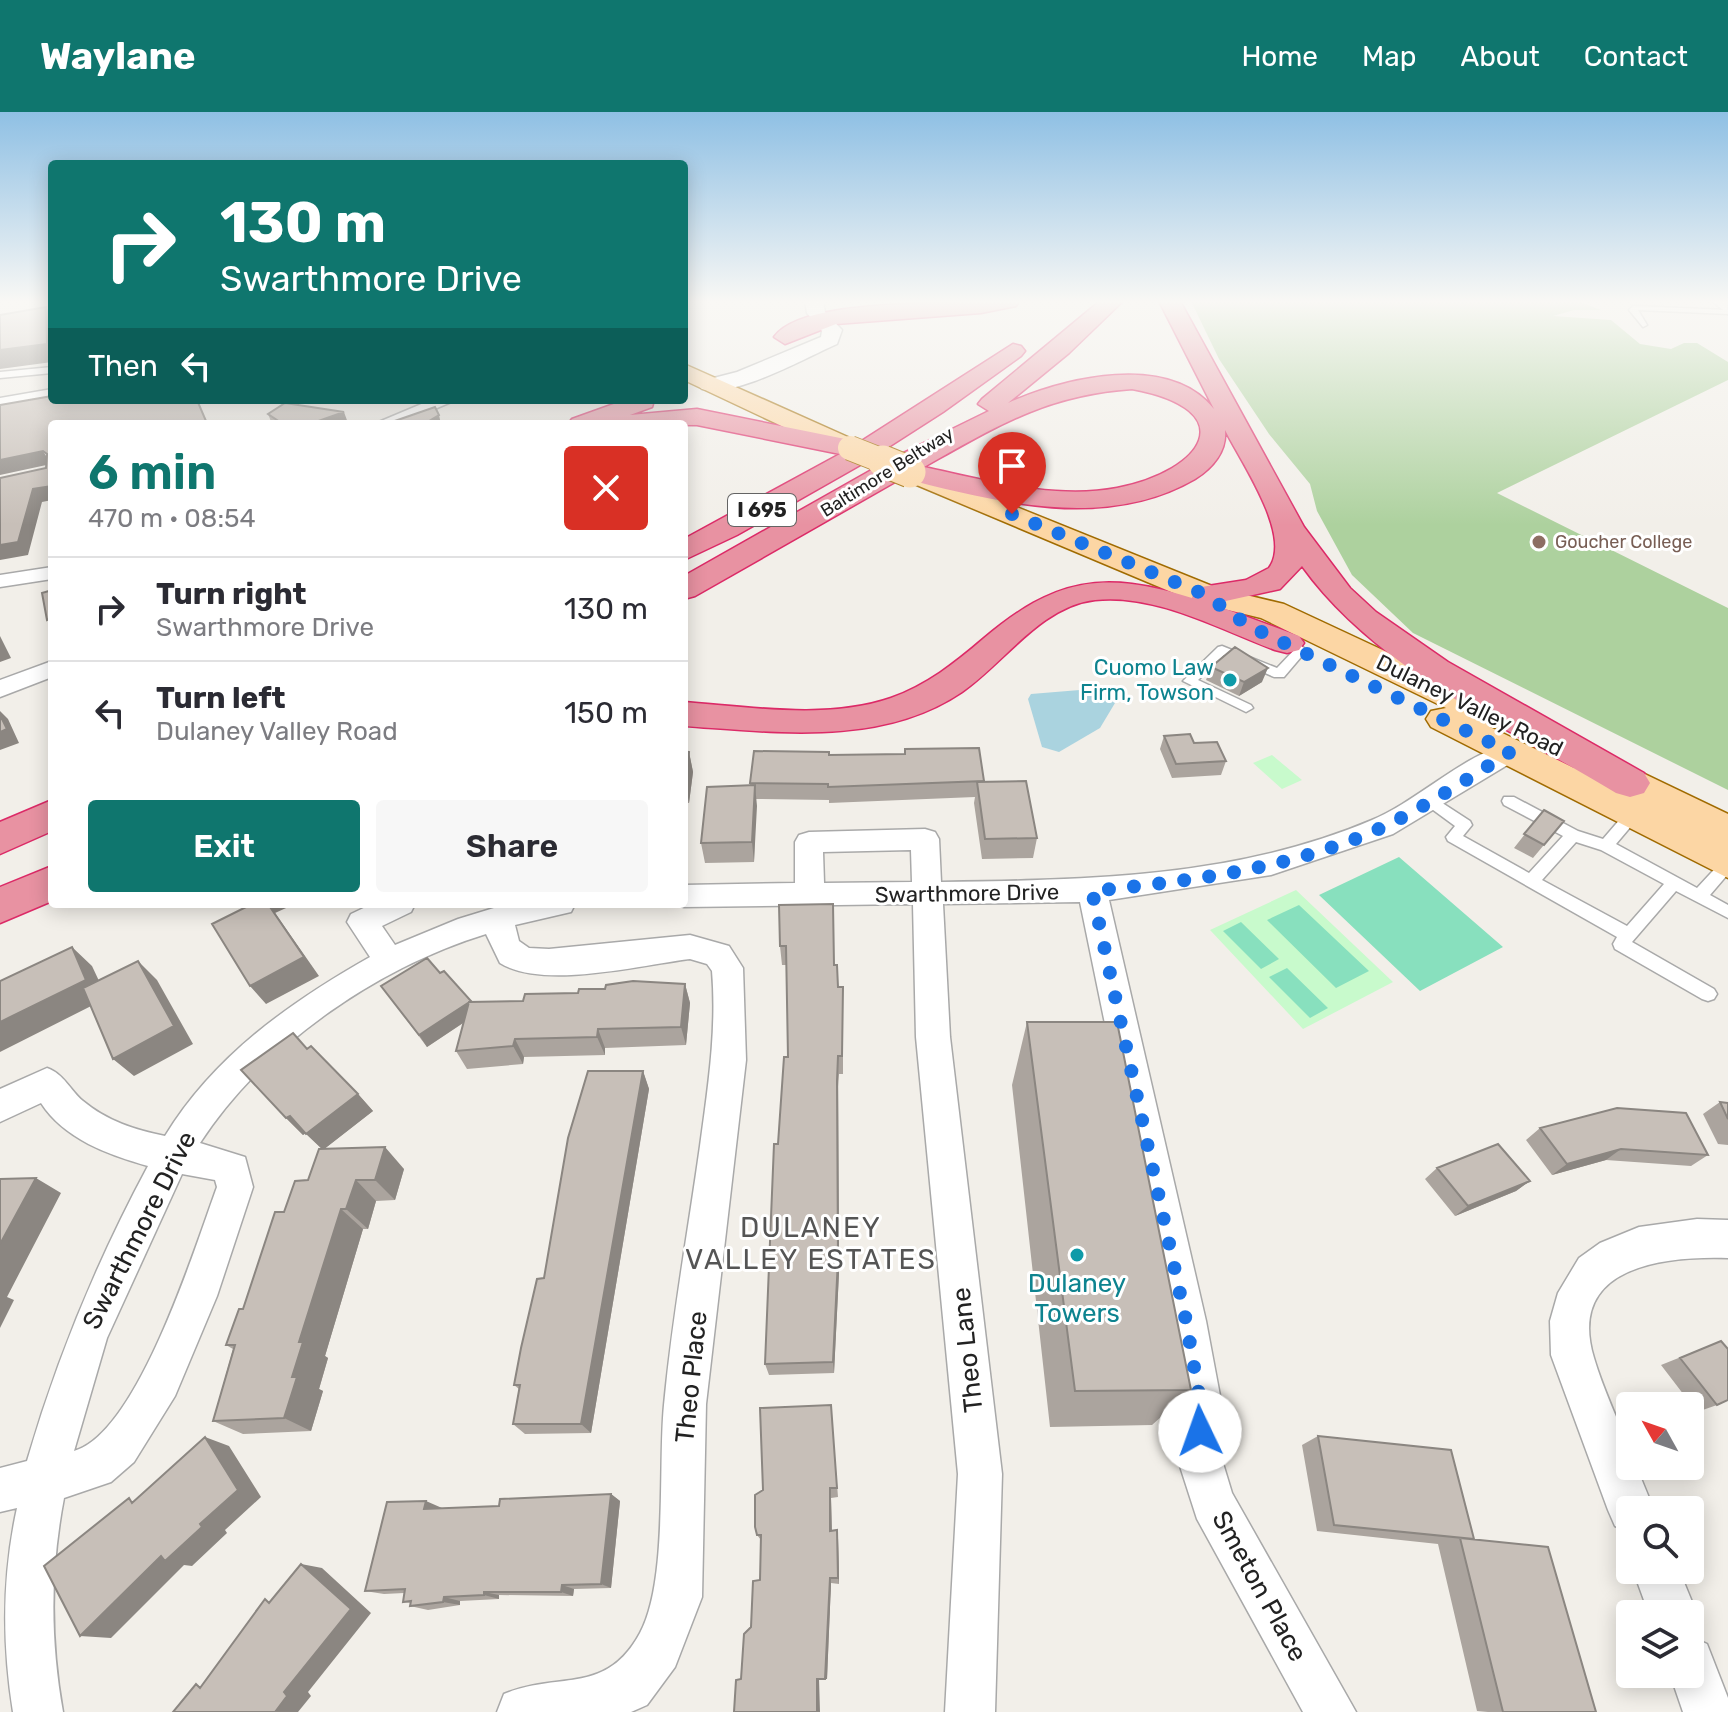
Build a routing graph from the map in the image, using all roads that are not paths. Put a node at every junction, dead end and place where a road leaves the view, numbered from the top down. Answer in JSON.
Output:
{"nodes":[{"id":1,"x":721,"y":376,"type":"edge"},
{"id":2,"x":747,"y":376,"type":"edge"},
{"id":3,"x":978,"y":376,"type":"edge"},
{"id":4,"x":1027,"y":376,"type":"edge"},
{"id":5,"x":1209,"y":376,"type":"edge"},
{"id":6,"x":696,"y":388,"type":"edge"},
{"id":7,"x":48,"y":396,"type":"edge"},
{"id":8,"x":436,"y":404,"type":"edge"},
{"id":9,"x":0,"y":405,"type":"edge"},
{"id":10,"x":623,"y":411,"type":"edge"},
{"id":11,"x":394,"y":420,"type":"edge"},
{"id":12,"x":594,"y":420,"type":"edge"},
{"id":13,"x":804,"y":435,"type":"junction"},
{"id":14,"x":845,"y":458,"type":"junction"},
{"id":15,"x":876,"y":481,"type":"junction"},
{"id":16,"x":965,"y":489,"type":"junction"},
{"id":17,"x":1290,"y":529,"type":"junction"},
{"id":18,"x":688,"y":533,"type":"edge"},
{"id":19,"x":688,"y":549,"type":"edge"},
{"id":20,"x":48,"y":574,"type":"edge"},
{"id":21,"x":0,"y":581,"type":"edge"},
{"id":22,"x":688,"y":587,"type":"edge"},
{"id":23,"x":1206,"y":595,"type":"junction"},
{"id":24,"x":1294,"y":646,"type":"junction"},
{"id":25,"x":48,"y":670,"type":"edge"},
{"id":26,"x":0,"y":689,"type":"edge"},
{"id":27,"x":1246,"y":708,"type":"dead end"},
{"id":28,"x":688,"y":714,"type":"edge"},
{"id":29,"x":1510,"y":752,"type":"junction"},
{"id":30,"x":1631,"y":799,"type":"junction"},
{"id":31,"x":1430,"y":800,"type":"junction"},
{"id":32,"x":1509,"y":801,"type":"dead end"},
{"id":33,"x":48,"y":816,"type":"edge"},
{"id":34,"x":1728,"y":831,"type":"edge"},
{"id":35,"x":1573,"y":835,"type":"junction"},
{"id":36,"x":48,"y":838,"type":"edge"},
{"id":37,"x":0,"y":839,"type":"edge"},
{"id":38,"x":1606,"y":846,"type":"junction"},
{"id":39,"x":0,"y":859,"type":"edge"},
{"id":40,"x":1728,"y":863,"type":"edge"},
{"id":41,"x":1531,"y":881,"type":"junction"},
{"id":42,"x":1674,"y":883,"type":"junction"},
{"id":43,"x":48,"y":887,"type":"edge"},
{"id":44,"x":1092,"y":891,"type":"junction"},
{"id":45,"x":926,"y":893,"type":"junction"},
{"id":46,"x":810,"y":895,"type":"junction"},
{"id":47,"x":688,"y":896,"type":"edge"},
{"id":48,"x":1699,"y":896,"type":"junction"},
{"id":49,"x":0,"y":907,"type":"edge"},
{"id":50,"x":392,"y":908,"type":"edge"},
{"id":51,"x":544,"y":908,"type":"edge"},
{"id":52,"x":1728,"y":912,"type":"edge"},
{"id":53,"x":499,"y":919,"type":"junction"},
{"id":54,"x":1628,"y":935,"type":"junction"},
{"id":55,"x":390,"y":962,"type":"junction"},
{"id":56,"x":1708,"y":994,"type":"dead end"},
{"id":57,"x":0,"y":1106,"type":"edge"},
{"id":58,"x":173,"y":1155,"type":"junction"},
{"id":59,"x":1728,"y":1239,"type":"edge"},
{"id":60,"x":16,"y":1485,"type":"edge"},
{"id":61,"x":1626,"y":1496,"type":"edge"},
{"id":62,"x":1700,"y":1688,"type":"edge"},
{"id":63,"x":38,"y":1712,"type":"edge"},
{"id":64,"x":522,"y":1712,"type":"edge"},
{"id":65,"x":970,"y":1712,"type":"edge"},
{"id":66,"x":1331,"y":1712,"type":"edge"},
{"id":67,"x":1708,"y":1712,"type":"edge"}],
"edges":[{"from":1,"to":6,"type":"street"},
{"from":2,"to":6,"type":"street"},
{"from":3,"to":14,"type":"highway","name":"Baltimore Beltway","number":"I 695"},
{"from":4,"to":15,"type":"highway","name":"Baltimore Beltway","number":"I 695"},
{"from":5,"to":17,"type":"highway"},
{"from":6,"to":13,"type":"main road"},
{"from":7,"to":9,"type":"street"},
{"from":8,"to":11,"type":"street"},
{"from":10,"to":12,"type":"highway"},
{"from":10,"to":13,"type":"highway"},
{"from":13,"to":14,"type":"highway"},
{"from":14,"to":16,"type":"main road","name":"Dulaney Valley Road","bridge":true},
{"from":14,"to":18,"type":"highway"},
{"from":14,"to":19,"type":"highway","name":"Baltimore Beltway","number":"I 695"},
{"from":15,"to":16,"type":"highway"},
{"from":15,"to":22,"type":"highway","name":"Baltimore Beltway","number":"I 695"},
{"from":16,"to":23,"type":"main road","name":"Dulaney Valley Road"},
{"from":17,"to":23,"type":"highway"},
{"from":17,"to":30,"type":"highway"},
{"from":20,"to":21,"type":"street"},
{"from":23,"to":24,"type":"main road","name":"Dulaney Valley Road"},
{"from":23,"to":30,"type":"main road","name":"Dulaney Valley Road"},
{"from":24,"to":27,"type":"lane"},
{"from":24,"to":28,"type":"highway"},
{"from":24,"to":29,"type":"main road","name":"Dulaney Valley Road"},
{"from":25,"to":26,"type":"street"},
{"from":29,"to":30,"type":"main road","name":"Dulaney Valley Road"},
{"from":29,"to":31,"type":"street","name":"Swarthmore Drive"},
{"from":30,"to":34,"type":"main road","name":"Dulaney Valley Road"},
{"from":30,"to":38,"type":"lane"},
{"from":30,"to":40,"type":"main road","name":"Dulaney Valley Road"},
{"from":31,"to":41,"type":"lane"},
{"from":31,"to":44,"type":"street","name":"Swarthmore Drive"},
{"from":32,"to":35,"type":"lane"},
{"from":33,"to":37,"type":"highway"},
{"from":35,"to":38,"type":"lane"},
{"from":35,"to":41,"type":"lane"},
{"from":36,"to":39,"type":"highway"},
{"from":38,"to":42,"type":"lane"},
{"from":40,"to":48,"type":"lane"},
{"from":41,"to":54,"type":"lane"},
{"from":42,"to":48,"type":"lane"},
{"from":42,"to":54,"type":"lane"},
{"from":43,"to":49,"type":"highway"},
{"from":44,"to":45,"type":"street","name":"Swarthmore Drive"},
{"from":44,"to":66,"type":"street","name":"Smeton Place"},
{"from":45,"to":46,"type":"street","name":"Swarthmore Drive"},
{"from":45,"to":46,"type":"street","name":"Theo Lane"},
{"from":45,"to":65,"type":"street","name":"Theo Lane"},
{"from":46,"to":47,"type":"street","name":"Swarthmore Drive"},
{"from":48,"to":52,"type":"lane"},
{"from":50,"to":55,"type":"street"},
{"from":51,"to":53,"type":"street","name":"Swarthmore Drive"},
{"from":53,"to":55,"type":"street","name":"Swarthmore Drive"},
{"from":53,"to":64,"type":"street","name":"Theo Place"},
{"from":54,"to":56,"type":"lane"},
{"from":55,"to":58,"type":"street","name":"Swarthmore Drive"},
{"from":57,"to":58,"type":"street"},
{"from":58,"to":60,"type":"street","name":"Swarthmore Drive"},
{"from":58,"to":60,"type":"street"},
{"from":59,"to":61,"type":"street"},
{"from":60,"to":63,"type":"street","name":"Swarthmore Drive"},
{"from":62,"to":67,"type":"street"}]}
